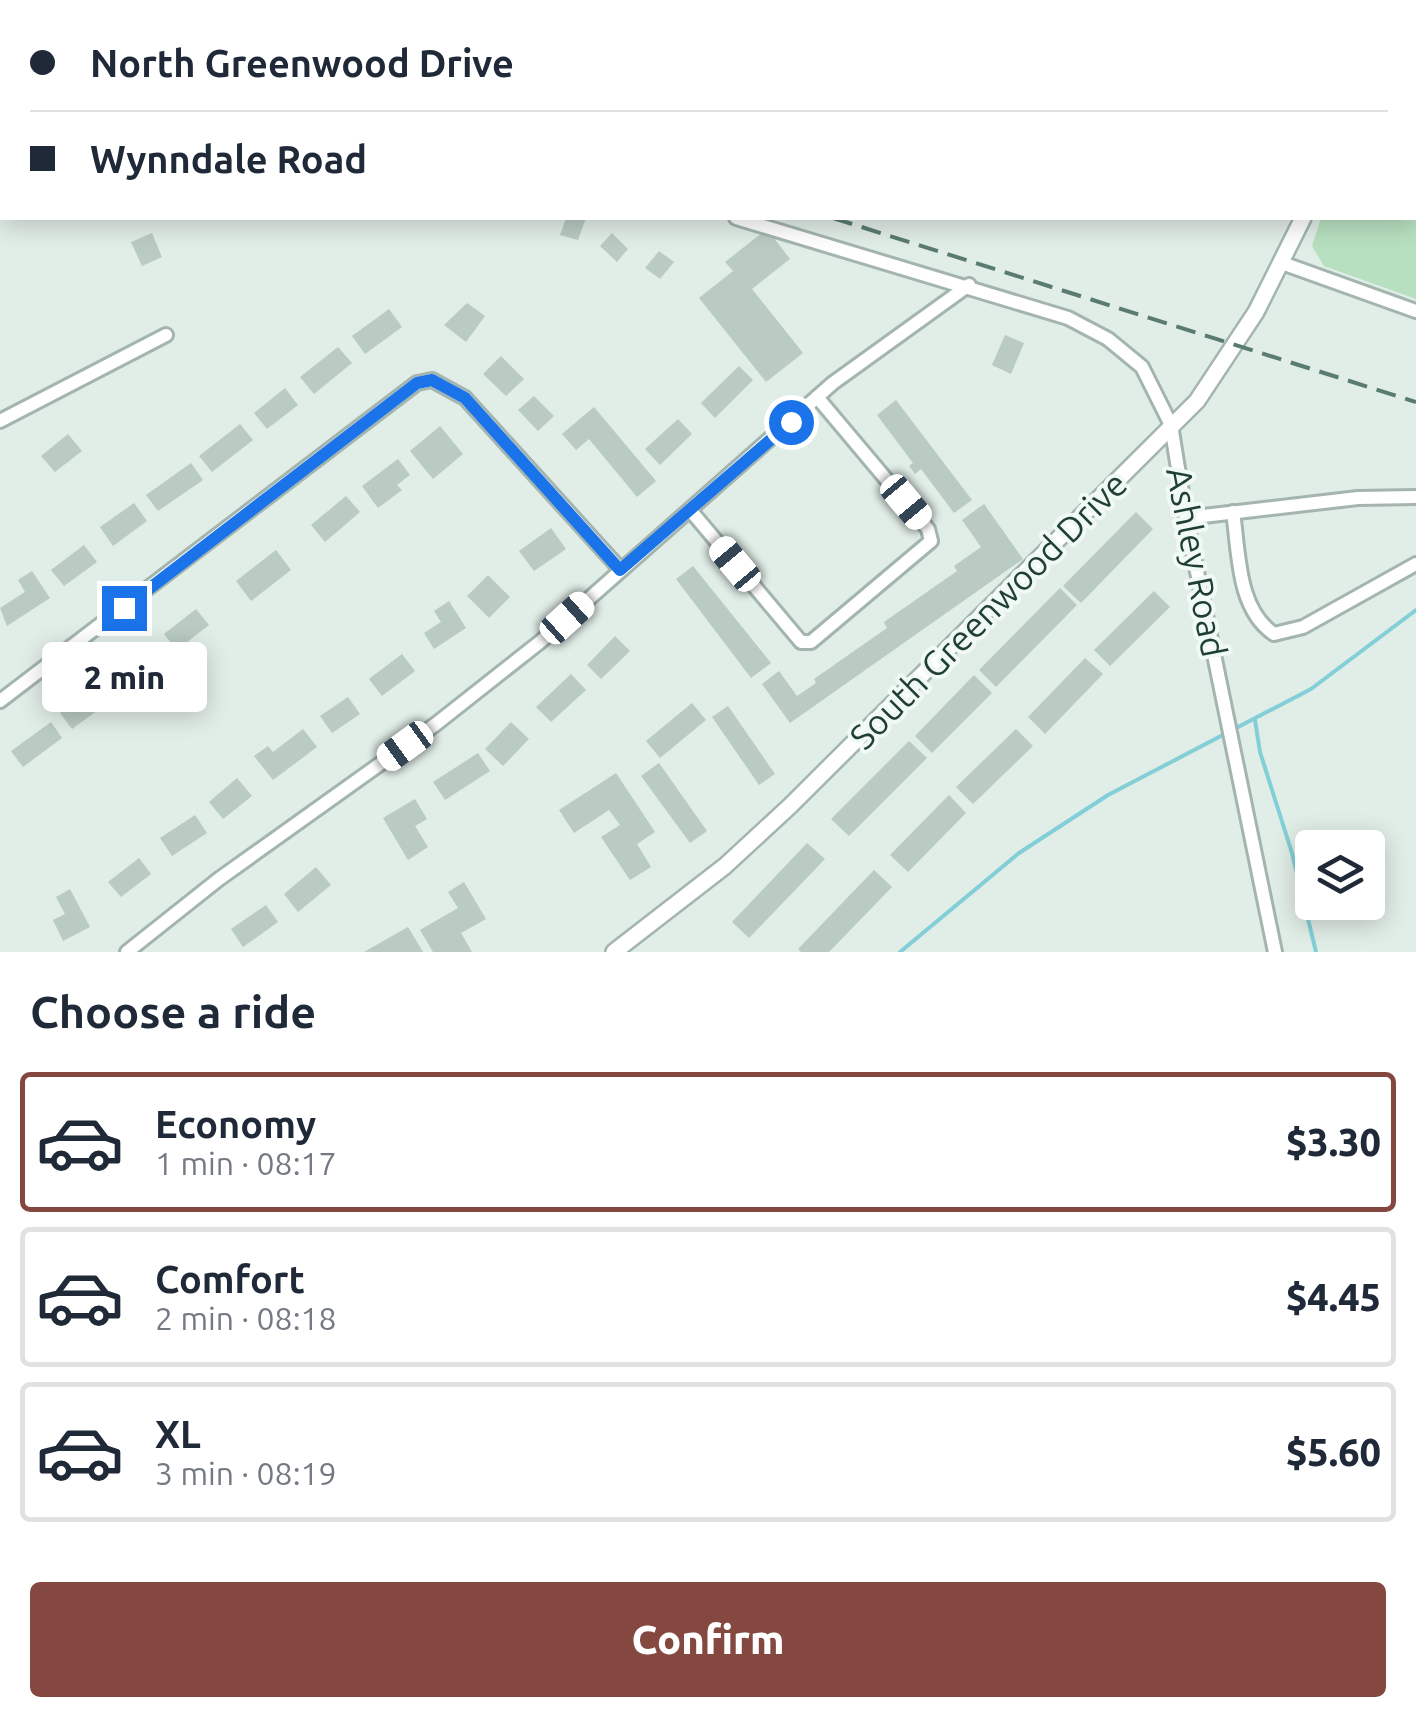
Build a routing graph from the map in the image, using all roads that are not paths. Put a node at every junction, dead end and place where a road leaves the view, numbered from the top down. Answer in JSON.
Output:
{"nodes":[{"id":1,"x":743,"y":220,"type":"edge"},
{"id":2,"x":1302,"y":220,"type":"edge"},
{"id":3,"x":1282,"y":263,"type":"junction"},
{"id":4,"x":969,"y":285,"type":"junction"},
{"id":5,"x":1416,"y":311,"type":"edge"},
{"id":6,"x":166,"y":334,"type":"dead end"},
{"id":7,"x":817,"y":397,"type":"junction"},
{"id":8,"x":0,"y":421,"type":"edge"},
{"id":9,"x":1171,"y":425,"type":"junction"},
{"id":10,"x":1416,"y":498,"type":"edge"},
{"id":11,"x":691,"y":512,"type":"junction"},
{"id":12,"x":1233,"y":512,"type":"junction"},
{"id":13,"x":1186,"y":518,"type":"junction"},
{"id":14,"x":1416,"y":564,"type":"edge"},
{"id":15,"x":620,"y":570,"type":"junction"},
{"id":16,"x":0,"y":701,"type":"edge"},
{"id":17,"x":128,"y":952,"type":"edge"},
{"id":18,"x":614,"y":952,"type":"edge"},
{"id":19,"x":1275,"y":952,"type":"edge"}],
"edges":[{"from":1,"to":4,"type":"street","name":"Ashley Road"},
{"from":2,"to":3,"type":"street","name":"South Greenwood Drive"},
{"from":3,"to":5,"type":"street"},
{"from":3,"to":9,"type":"street","name":"South Greenwood Drive"},
{"from":4,"to":7,"type":"street"},
{"from":4,"to":9,"type":"street","name":"Ashley Road"},
{"from":6,"to":8,"type":"street"},
{"from":7,"to":11,"type":"street"},
{"from":7,"to":11,"type":"street"},
{"from":9,"to":13,"type":"street","name":"Ashley Road"},
{"from":9,"to":18,"type":"street","name":"South Greenwood Drive"},
{"from":10,"to":12,"type":"street"},
{"from":11,"to":15,"type":"street"},
{"from":12,"to":13,"type":"street"},
{"from":12,"to":14,"type":"street"},
{"from":13,"to":19,"type":"street","name":"Ashley Road"},
{"from":15,"to":16,"type":"street"},
{"from":15,"to":17,"type":"street"}]}
